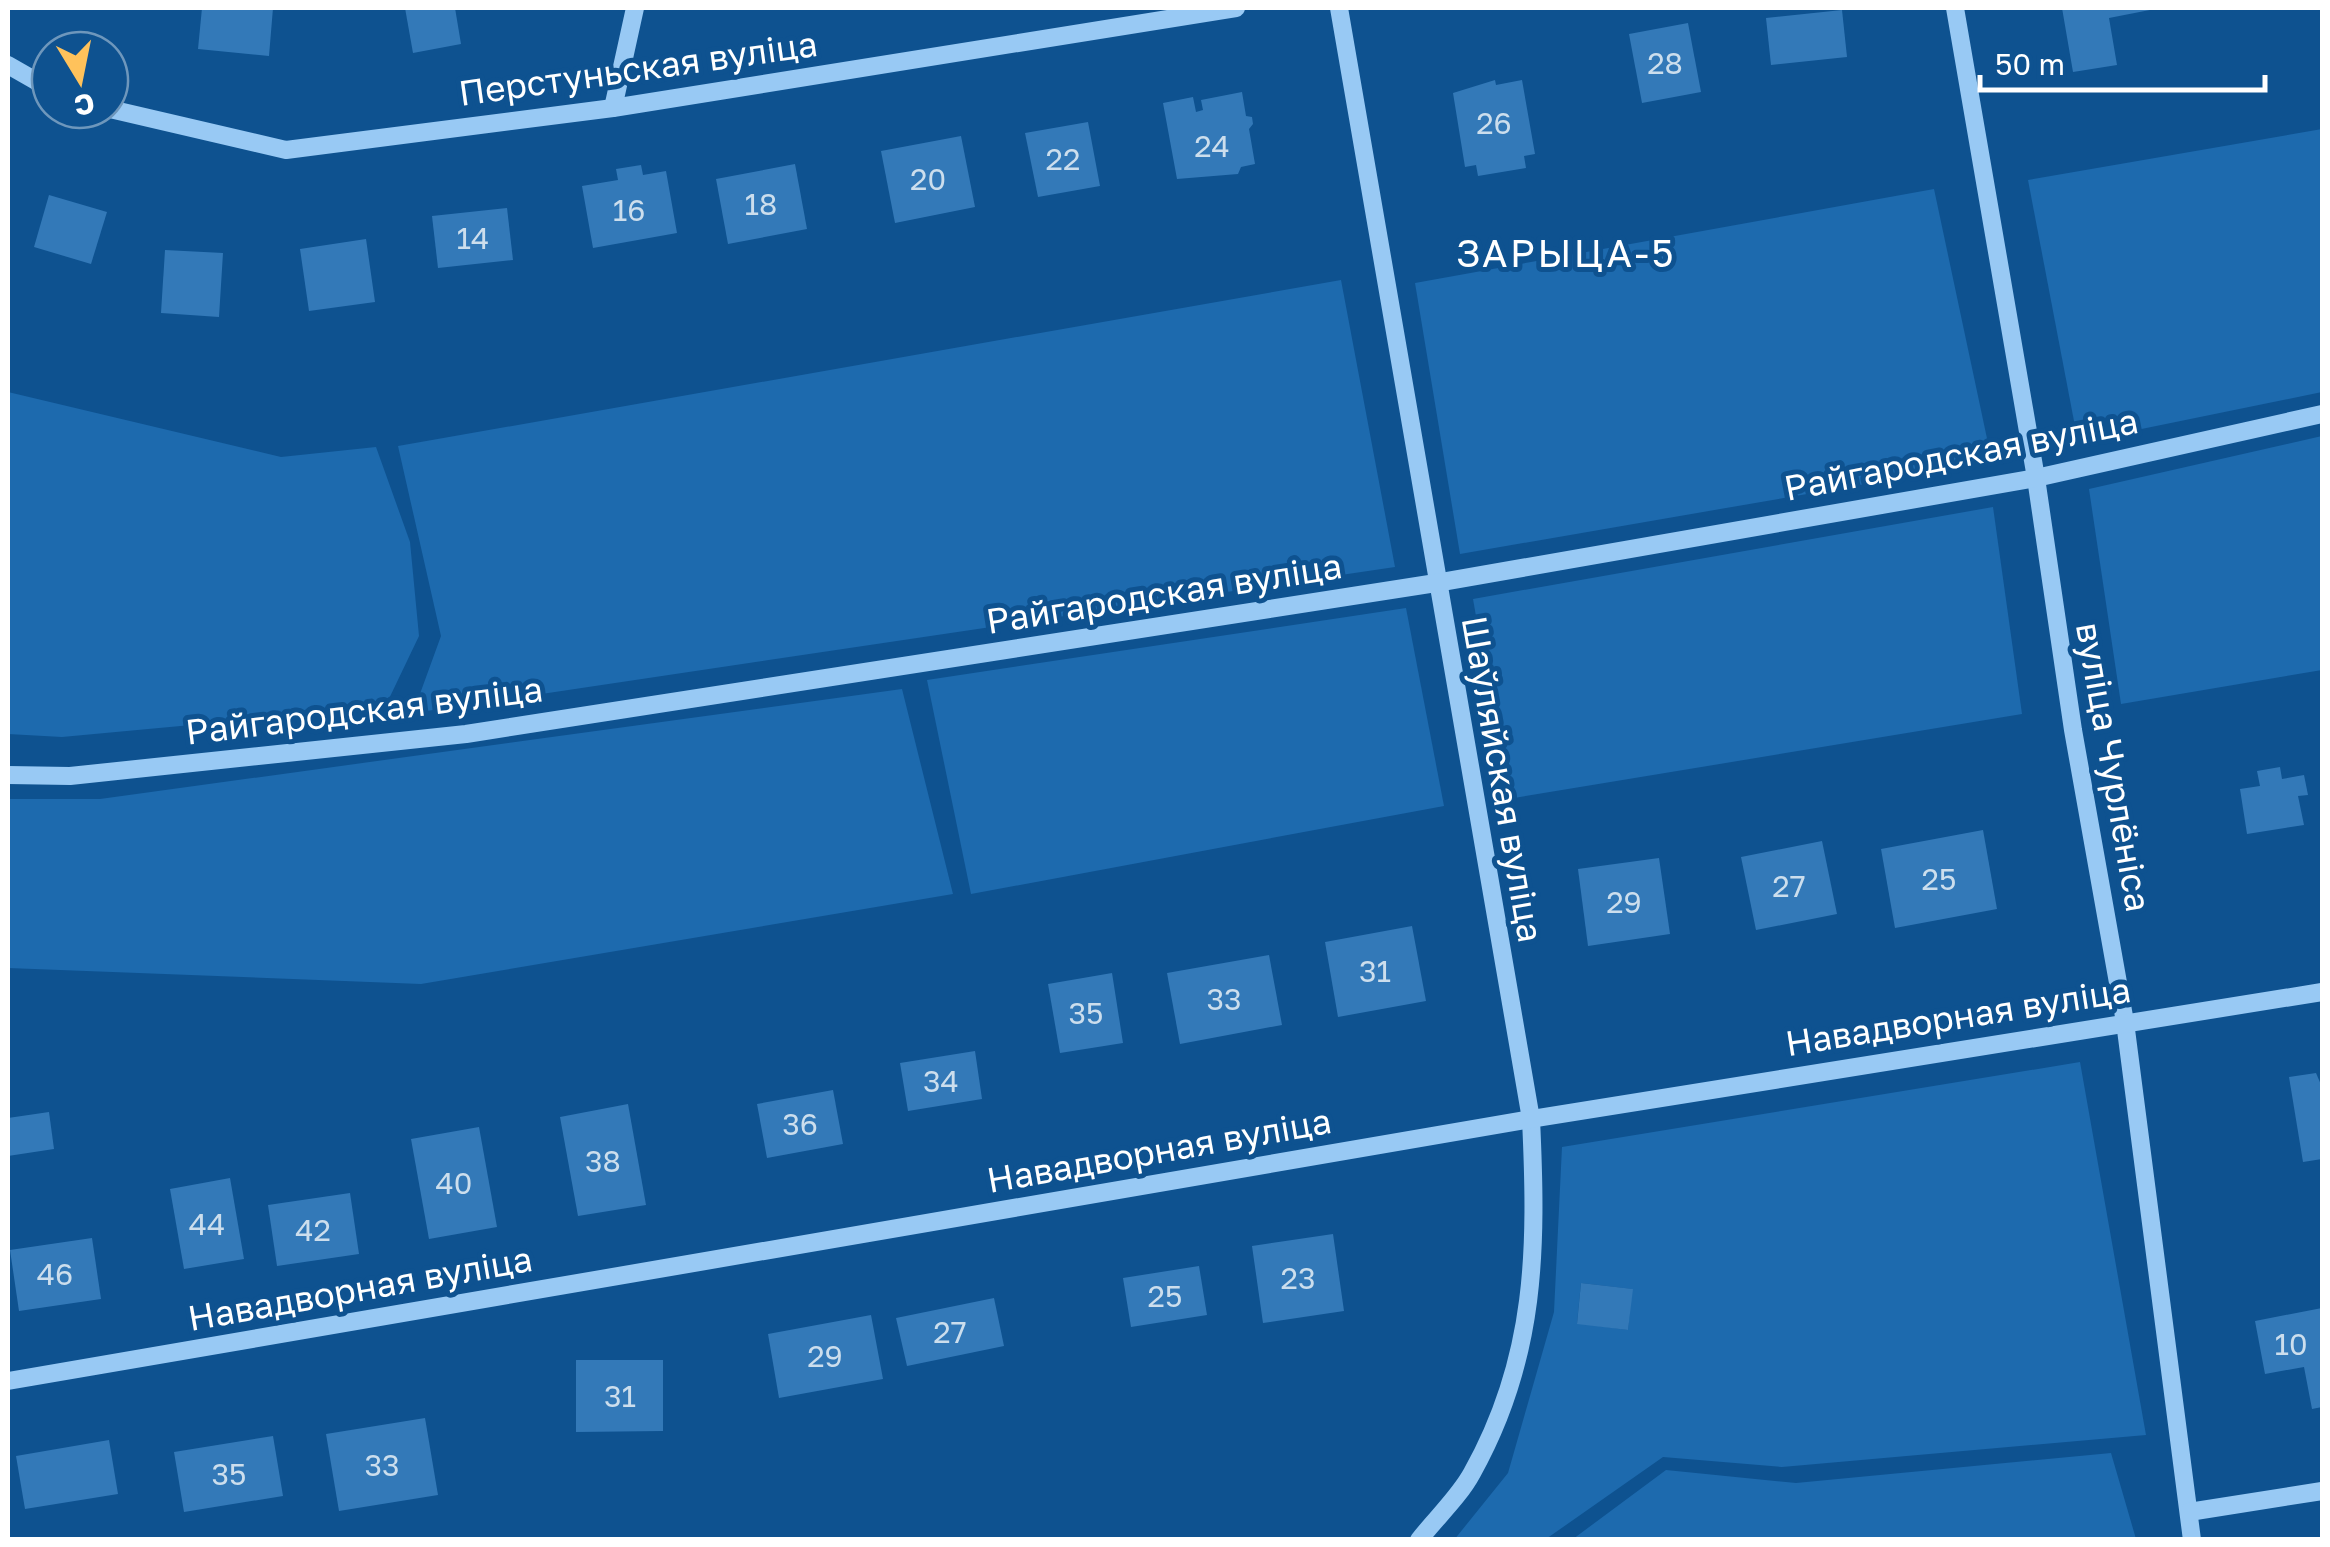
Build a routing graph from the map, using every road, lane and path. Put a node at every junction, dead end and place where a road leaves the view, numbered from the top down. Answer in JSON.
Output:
{"nodes":[{"id":1,"x":635,"y":8,"type":"edge"},
{"id":2,"x":1236,"y":8,"type":"edge"},
{"id":3,"x":1339,"y":8,"type":"edge"},
{"id":4,"x":1956,"y":8,"type":"edge"},
{"id":5,"x":8,"y":64,"type":"edge"},
{"id":6,"x":30,"y":77,"type":"edge"},
{"id":7,"x":612,"y":108,"type":"junction"},
{"id":8,"x":130,"y":114,"type":"edge"},
{"id":9,"x":2322,"y":414,"type":"edge"},
{"id":10,"x":2036,"y":478,"type":"junction"},
{"id":11,"x":1436,"y":584,"type":"junction"},
{"id":12,"x":8,"y":776,"type":"edge"},
{"id":13,"x":2322,"y":992,"type":"edge"},
{"id":14,"x":2125,"y":1022,"type":"junction"},
{"id":15,"x":1530,"y":1120,"type":"junction"},
{"id":16,"x":8,"y":1382,"type":"edge"},
{"id":17,"x":2322,"y":1491,"type":"edge"},
{"id":18,"x":2189,"y":1512,"type":"junction"},
{"id":19,"x":1419,"y":1540,"type":"edge"},
{"id":20,"x":2192,"y":1540,"type":"edge"}],
"edges":[{"from":1,"to":7,"type":"street"},
{"from":2,"to":7,"type":"street","name":"Перстуньская вуліца"},
{"from":3,"to":11,"type":"street","name":"Шаўляйская вуліца"},
{"from":4,"to":10,"type":"street","name":"вуліца Чурлёніса"},
{"from":5,"to":6,"type":"street"},
{"from":7,"to":8,"type":"street","name":"Перстуньская вуліца"},
{"from":9,"to":10,"type":"street","name":"Райгародская вуліца"},
{"from":10,"to":11,"type":"street","name":"Райгародская вуліца"},
{"from":10,"to":14,"type":"street","name":"вуліца Чурлёніса"},
{"from":11,"to":12,"type":"street","name":"Райгародская вуліца"},
{"from":11,"to":15,"type":"street","name":"Шаўляйская вуліца"},
{"from":13,"to":14,"type":"street","name":"Навадворная вуліца"},
{"from":14,"to":15,"type":"street","name":"Навадворная вуліца"},
{"from":14,"to":18,"type":"street","name":"вуліца Чурлёніса"},
{"from":15,"to":16,"type":"street","name":"Навадворная вуліца"},
{"from":15,"to":19,"type":"street","name":"Шаўляйская вуліца"},
{"from":17,"to":18,"type":"street"},
{"from":18,"to":20,"type":"street","name":"вуліца Чурлёніса"}]}
